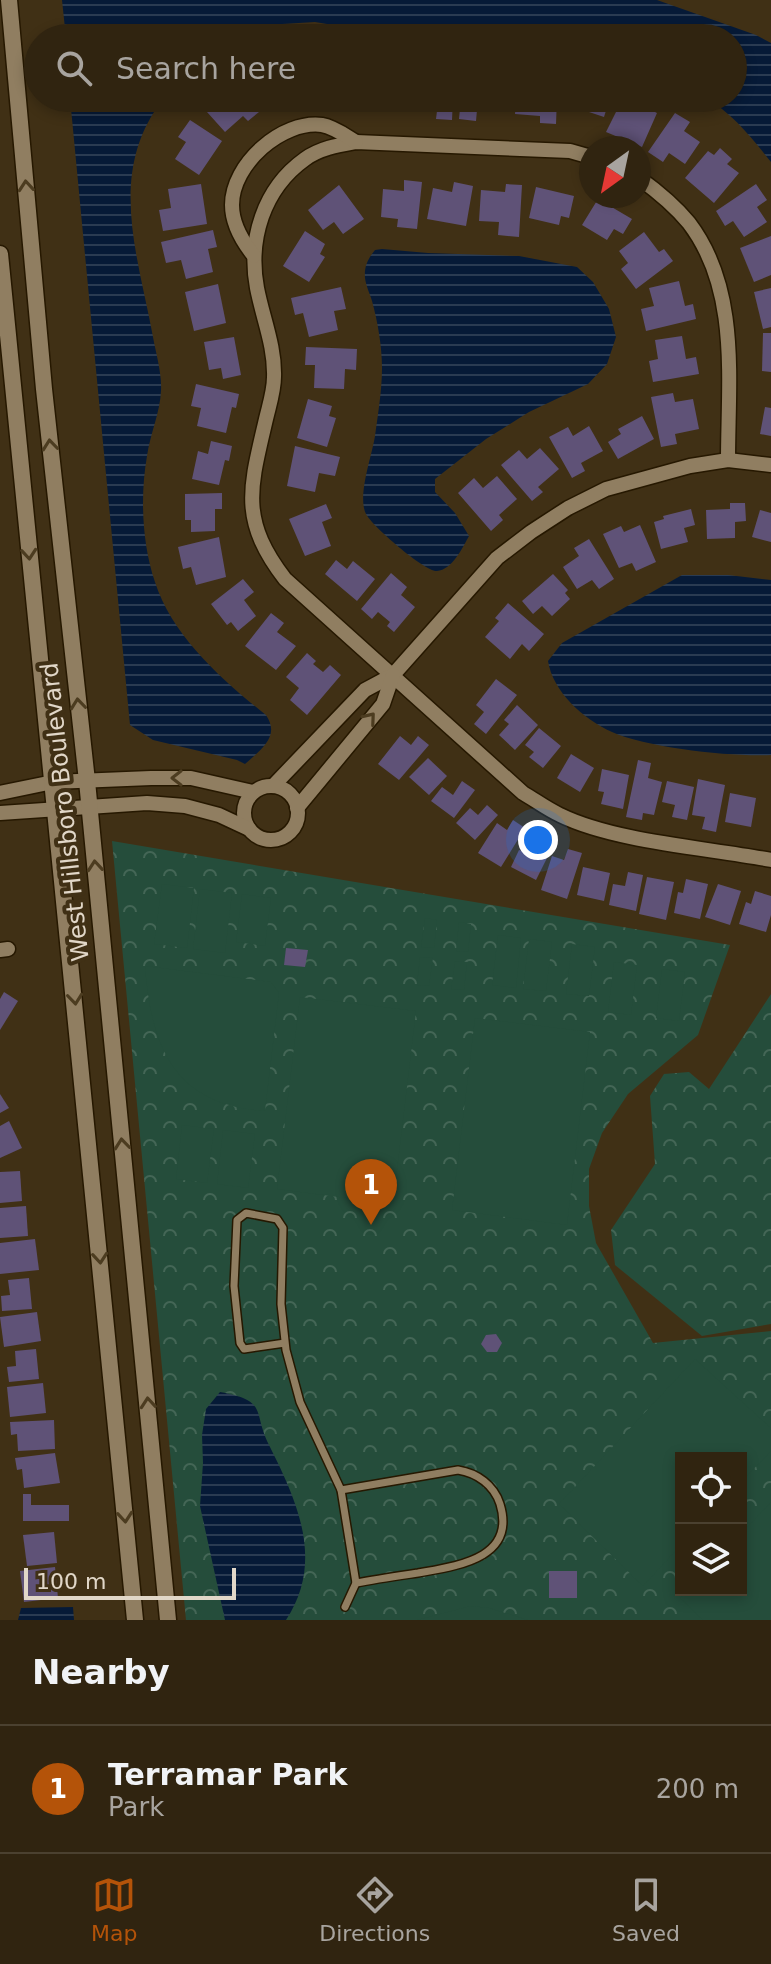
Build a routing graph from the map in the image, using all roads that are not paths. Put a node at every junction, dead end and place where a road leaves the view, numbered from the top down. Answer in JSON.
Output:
{"nodes":[{"id":1,"x":9,"y":0,"type":"edge"},
{"id":2,"x":356,"y":142,"type":"junction"},
{"id":3,"x":579,"y":154,"type":"edge"},
{"id":4,"x":651,"y":187,"type":"edge"},
{"id":5,"x":0,"y":254,"type":"edge"},
{"id":6,"x":254,"y":256,"type":"junction"},
{"id":7,"x":728,"y":460,"type":"junction"},
{"id":8,"x":771,"y":465,"type":"edge"},
{"id":9,"x":393,"y":675,"type":"junction"},
{"id":10,"x":320,"y":739,"type":"junction"},
{"id":11,"x":338,"y":756,"type":"junction"},
{"id":12,"x":87,"y":781,"type":"junction"},
{"id":13,"x":53,"y":782,"type":"junction"},
{"id":14,"x":273,"y":786,"type":"junction"},
{"id":15,"x":253,"y":792,"type":"junction"},
{"id":16,"x":0,"y":793,"type":"edge"},
{"id":17,"x":297,"y":808,"type":"junction"},
{"id":18,"x":89,"y":809,"type":"junction"},
{"id":19,"x":56,"y":810,"type":"junction"},
{"id":20,"x":0,"y":813,"type":"edge"},
{"id":21,"x":249,"y":829,"type":"junction"},
{"id":22,"x":770,"y":859,"type":"edge"},
{"id":23,"x":285,"y":1343,"type":"junction"},
{"id":24,"x":341,"y":1490,"type":"junction"},
{"id":25,"x":356,"y":1583,"type":"junction"},
{"id":26,"x":345,"y":1607,"type":"dead end"},
{"id":27,"x":135,"y":1620,"type":"edge"},
{"id":28,"x":168,"y":1620,"type":"edge"}],
"edges":[{"from":12,"to":1,"type":"street","name":"West Hillsboro Boulevard","one_way":true},
{"from":2,"to":3,"type":"street"},
{"from":2,"to":6,"type":"street"},
{"from":2,"to":6,"type":"street"},
{"from":4,"to":7,"type":"street"},
{"from":5,"to":13,"type":"street","name":"West Hillsboro Boulevard","one_way":true},
{"from":6,"to":9,"type":"street"},
{"from":7,"to":8,"type":"street"},
{"from":7,"to":9,"type":"street"},
{"from":9,"to":10,"type":"street"},
{"from":11,"to":9,"type":"street","one_way":true},
{"from":9,"to":22,"type":"street"},
{"from":10,"to":11,"type":"street"},
{"from":10,"to":14,"type":"street"},
{"from":11,"to":17,"type":"street"},
{"from":12,"to":13,"type":"street"},
{"from":15,"to":12,"type":"street","one_way":true},
{"from":12,"to":18,"type":"street","name":"West Hillsboro Boulevard"},
{"from":13,"to":16,"type":"street"},
{"from":13,"to":19,"type":"street","name":"West Hillsboro Boulevard"},
{"from":14,"to":15,"type":"street"},
{"from":14,"to":17,"type":"street"},
{"from":15,"to":21,"type":"street"},
{"from":17,"to":21,"type":"street"},
{"from":18,"to":19,"type":"street"},
{"from":18,"to":21,"type":"street"},
{"from":28,"to":18,"type":"street","name":"West Hillsboro Boulevard","one_way":true},
{"from":19,"to":20,"type":"street"},
{"from":19,"to":27,"type":"street","name":"West Hillsboro Boulevard","one_way":true},
{"from":23,"to":23,"type":"lane"},
{"from":23,"to":24,"type":"lane"},
{"from":24,"to":25,"type":"lane"},
{"from":24,"to":25,"type":"lane"},
{"from":25,"to":26,"type":"lane"}]}
